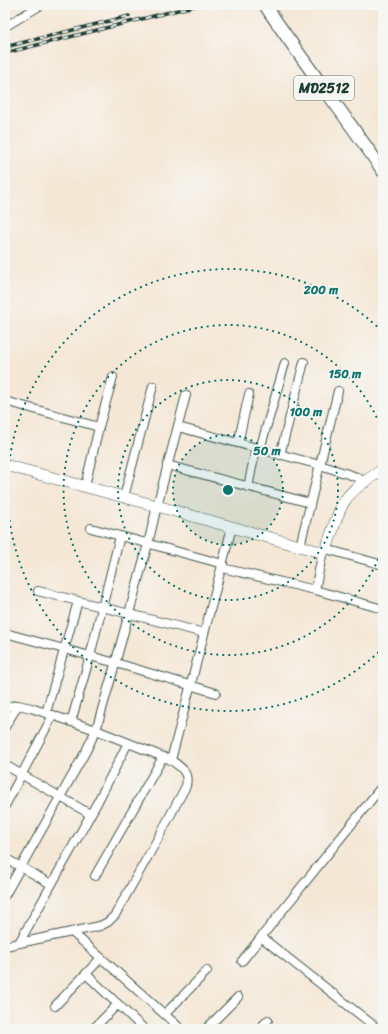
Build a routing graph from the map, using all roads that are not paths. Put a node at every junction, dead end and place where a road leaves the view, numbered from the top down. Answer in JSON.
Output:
{"nodes":[{"id":1,"x":41,"y":5,"type":"edge"},
{"id":2,"x":265,"y":5,"type":"edge"},
{"id":3,"x":6,"y":26,"type":"dead end"},
{"id":4,"x":383,"y":171,"type":"edge"},
{"id":5,"x":304,"y":362,"type":"dead end"},
{"id":6,"x":285,"y":363,"type":"dead end"},
{"id":7,"x":113,"y":377,"type":"dead end"},
{"id":8,"x":153,"y":386,"type":"dead end"},
{"id":9,"x":338,"y":391,"type":"dead end"},
{"id":10,"x":249,"y":394,"type":"dead end"},
{"id":11,"x":186,"y":395,"type":"dead end"},
{"id":12,"x":5,"y":401,"type":"edge"},
{"id":13,"x":99,"y":427,"type":"junction"},
{"id":14,"x":178,"y":428,"type":"junction"},
{"id":15,"x":238,"y":443,"type":"junction"},
{"id":16,"x":258,"y":449,"type":"junction"},
{"id":17,"x":280,"y":455,"type":"junction"},
{"id":18,"x":5,"y":465,"type":"edge"},
{"id":19,"x":167,"y":465,"type":"junction"},
{"id":20,"x":320,"y":465,"type":"junction"},
{"id":21,"x":383,"y":469,"type":"edge"},
{"id":22,"x":365,"y":482,"type":"junction"},
{"id":23,"x":85,"y":486,"type":"junction"},
{"id":24,"x":248,"y":487,"type":"junction"},
{"id":25,"x":124,"y":497,"type":"junction"},
{"id":26,"x":310,"y":503,"type":"junction"},
{"id":27,"x":157,"y":506,"type":"junction"},
{"id":28,"x":232,"y":527,"type":"junction"},
{"id":29,"x":91,"y":528,"type":"dead end"},
{"id":30,"x":120,"y":536,"type":"junction"},
{"id":31,"x":148,"y":544,"type":"junction"},
{"id":32,"x":300,"y":546,"type":"junction"},
{"id":33,"x":324,"y":550,"type":"junction"},
{"id":34,"x":383,"y":565,"type":"edge"},
{"id":35,"x":222,"y":566,"type":"junction"},
{"id":36,"x":315,"y":590,"type":"junction"},
{"id":37,"x":38,"y":591,"type":"dead end"},
{"id":38,"x":78,"y":601,"type":"junction"},
{"id":39,"x":102,"y":606,"type":"junction"},
{"id":40,"x":383,"y":609,"type":"edge"},
{"id":41,"x":129,"y":614,"type":"junction"},
{"id":42,"x":5,"y":633,"type":"edge"},
{"id":43,"x":204,"y":633,"type":"junction"},
{"id":44,"x":65,"y":649,"type":"junction"},
{"id":45,"x":90,"y":656,"type":"junction"},
{"id":46,"x":116,"y":663,"type":"junction"},
{"id":47,"x":191,"y":685,"type":"junction"},
{"id":48,"x":216,"y":693,"type":"dead end"},
{"id":49,"x":18,"y":705,"type":"junction"},
{"id":50,"x":5,"y":707,"type":"edge"},
{"id":51,"x":49,"y":714,"type":"junction"},
{"id":52,"x":72,"y":722,"type":"junction"},
{"id":53,"x":5,"y":727,"type":"edge"},
{"id":54,"x":96,"y":730,"type":"junction"},
{"id":55,"x":128,"y":743,"type":"junction"},
{"id":56,"x":167,"y":759,"type":"junction"},
{"id":57,"x":5,"y":765,"type":"edge"},
{"id":58,"x":22,"y":774,"type":"junction"},
{"id":59,"x":383,"y":785,"type":"edge"},
{"id":60,"x":60,"y":797,"type":"junction"},
{"id":61,"x":5,"y":806,"type":"edge"},
{"id":62,"x":90,"y":814,"type":"junction"},
{"id":63,"x":5,"y":858,"type":"edge"},
{"id":64,"x":21,"y":867,"type":"junction"},
{"id":65,"x":95,"y":876,"type":"dead end"},
{"id":66,"x":52,"y":884,"type":"junction"},
{"id":67,"x":5,"y":895,"type":"edge"},
{"id":68,"x":72,"y":932,"type":"junction"},
{"id":69,"x":261,"y":937,"type":"junction"},
{"id":70,"x":19,"y":943,"type":"junction"},
{"id":71,"x":5,"y":946,"type":"edge"},
{"id":72,"x":101,"y":958,"type":"junction"},
{"id":73,"x":242,"y":961,"type":"dead end"},
{"id":74,"x":206,"y":971,"type":"dead end"},
{"id":75,"x":86,"y":974,"type":"junction"},
{"id":76,"x":238,"y":997,"type":"dead end"},
{"id":77,"x":118,"y":1004,"type":"junction"},
{"id":78,"x":55,"y":1006,"type":"dead end"},
{"id":79,"x":165,"y":1014,"type":"junction"},
{"id":80,"x":268,"y":1020,"type":"dead end"},
{"id":81,"x":93,"y":1029,"type":"edge"},
{"id":82,"x":144,"y":1029,"type":"edge"},
{"id":83,"x":181,"y":1029,"type":"edge"},
{"id":84,"x":206,"y":1029,"type":"edge"},
{"id":85,"x":259,"y":1029,"type":"edge"},
{"id":86,"x":378,"y":1029,"type":"edge"}],
"edges":[{"from":1,"to":3,"type":"street"},
{"from":2,"to":4,"type":"main road","number":"MD2512"},
{"from":5,"to":17,"type":"street"},
{"from":6,"to":16,"type":"street"},
{"from":7,"to":13,"type":"street"},
{"from":8,"to":25,"type":"street"},
{"from":9,"to":20,"type":"street"},
{"from":10,"to":15,"type":"street"},
{"from":11,"to":14,"type":"street"},
{"from":12,"to":13,"type":"street"},
{"from":13,"to":23,"type":"street"},
{"from":14,"to":15,"type":"street"},
{"from":14,"to":19,"type":"street"},
{"from":15,"to":16,"type":"street"},
{"from":16,"to":17,"type":"street"},
{"from":16,"to":24,"type":"street"},
{"from":17,"to":20,"type":"street"},
{"from":18,"to":23,"type":"street"},
{"from":19,"to":24,"type":"street"},
{"from":19,"to":27,"type":"street"},
{"from":20,"to":22,"type":"street"},
{"from":20,"to":26,"type":"street"},
{"from":21,"to":22,"type":"street"},
{"from":22,"to":33,"type":"street"},
{"from":23,"to":25,"type":"street"},
{"from":24,"to":26,"type":"street"},
{"from":25,"to":27,"type":"street"},
{"from":26,"to":32,"type":"street"},
{"from":27,"to":28,"type":"street"},
{"from":27,"to":31,"type":"street"},
{"from":28,"to":32,"type":"street"},
{"from":28,"to":35,"type":"street"},
{"from":29,"to":30,"type":"street"},
{"from":30,"to":31,"type":"street"},
{"from":30,"to":39,"type":"street"},
{"from":31,"to":35,"type":"street"},
{"from":31,"to":41,"type":"street"},
{"from":32,"to":33,"type":"street"},
{"from":33,"to":34,"type":"street"},
{"from":33,"to":36,"type":"street"},
{"from":35,"to":36,"type":"street"},
{"from":35,"to":43,"type":"street"},
{"from":36,"to":40,"type":"street"},
{"from":37,"to":38,"type":"street"},
{"from":38,"to":39,"type":"street"},
{"from":38,"to":44,"type":"street"},
{"from":39,"to":41,"type":"street"},
{"from":39,"to":45,"type":"street"},
{"from":41,"to":43,"type":"street"},
{"from":41,"to":46,"type":"street"},
{"from":42,"to":44,"type":"street"},
{"from":43,"to":47,"type":"street"},
{"from":44,"to":45,"type":"street"},
{"from":44,"to":51,"type":"street"},
{"from":45,"to":46,"type":"street"},
{"from":45,"to":52,"type":"street"},
{"from":46,"to":47,"type":"street"},
{"from":46,"to":54,"type":"street"},
{"from":47,"to":48,"type":"street"},
{"from":47,"to":56,"type":"street"},
{"from":49,"to":50,"type":"street"},
{"from":49,"to":51,"type":"street"},
{"from":49,"to":53,"type":"street"},
{"from":51,"to":52,"type":"street"},
{"from":51,"to":58,"type":"street"},
{"from":52,"to":54,"type":"street"},
{"from":54,"to":55,"type":"street"},
{"from":54,"to":60,"type":"street"},
{"from":55,"to":56,"type":"street"},
{"from":55,"to":62,"type":"street"},
{"from":56,"to":65,"type":"street"},
{"from":56,"to":68,"type":"street"},
{"from":57,"to":58,"type":"street"},
{"from":58,"to":60,"type":"street"},
{"from":58,"to":61,"type":"street"},
{"from":59,"to":69,"type":"street"},
{"from":60,"to":62,"type":"street"},
{"from":60,"to":64,"type":"street"},
{"from":62,"to":66,"type":"street"},
{"from":63,"to":64,"type":"street"},
{"from":64,"to":66,"type":"street"},
{"from":64,"to":67,"type":"street"},
{"from":66,"to":70,"type":"street"},
{"from":68,"to":70,"type":"street"},
{"from":68,"to":72,"type":"street"},
{"from":69,"to":73,"type":"street"},
{"from":69,"to":86,"type":"street"},
{"from":70,"to":71,"type":"street"},
{"from":72,"to":75,"type":"street"},
{"from":72,"to":79,"type":"street"},
{"from":74,"to":79,"type":"street"},
{"from":75,"to":77,"type":"street"},
{"from":75,"to":78,"type":"street"},
{"from":76,"to":84,"type":"street"},
{"from":77,"to":81,"type":"street"},
{"from":77,"to":82,"type":"street"},
{"from":79,"to":83,"type":"street"},
{"from":80,"to":85,"type":"street"}]}
